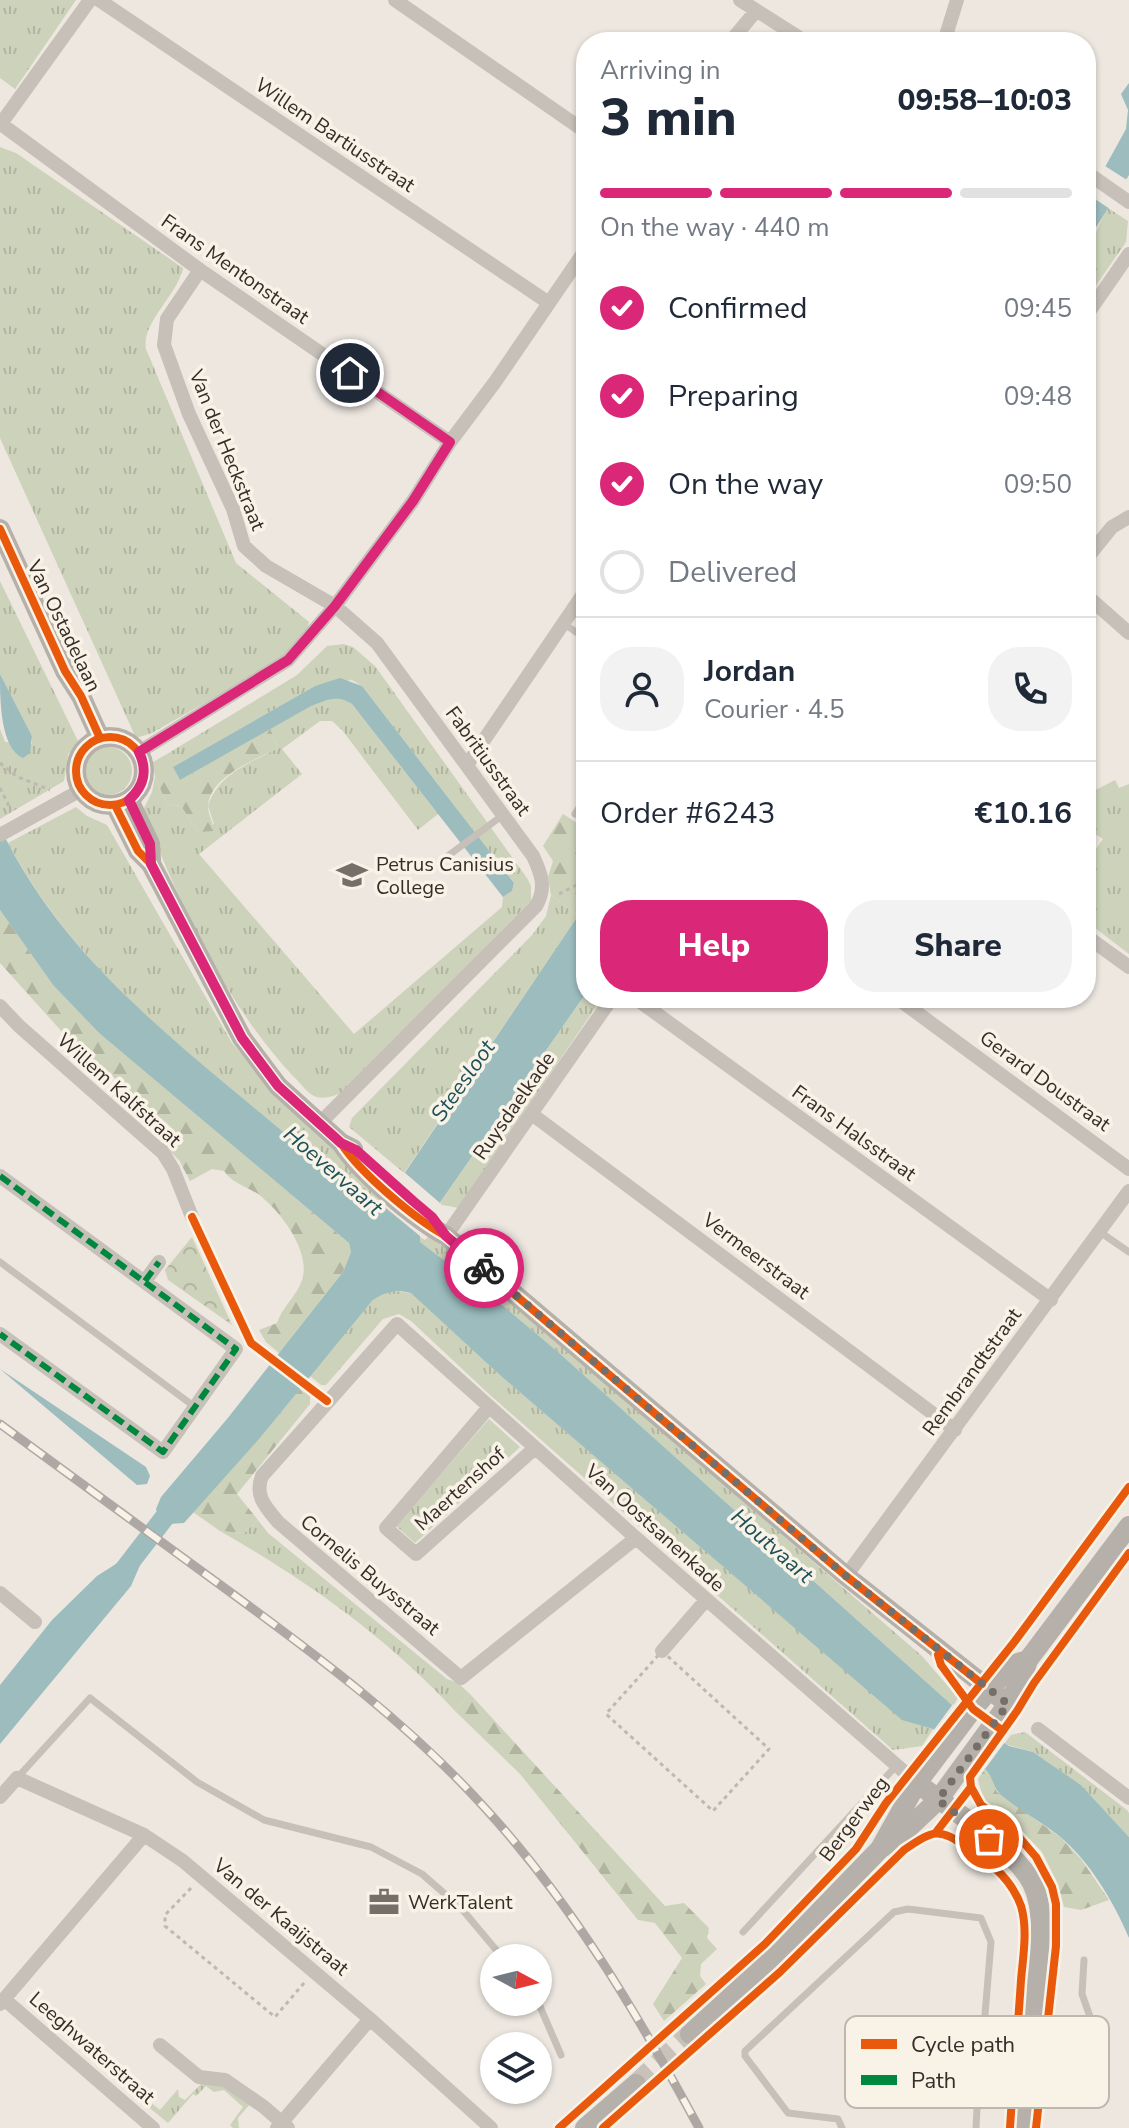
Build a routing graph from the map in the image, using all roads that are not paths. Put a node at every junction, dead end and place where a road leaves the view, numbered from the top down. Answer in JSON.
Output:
{"nodes":[{"id":1,"x":90,"y":0,"type":"edge"},
{"id":2,"x":99,"y":0,"type":"edge"},
{"id":3,"x":395,"y":0,"type":"edge"},
{"id":4,"x":740,"y":0,"type":"edge"},
{"id":5,"x":957,"y":0,"type":"edge"},
{"id":6,"x":756,"y":11,"type":"junction"},
{"id":7,"x":738,"y":32,"type":"edge"},
{"id":8,"x":790,"y":32,"type":"edge"},
{"id":9,"x":947,"y":32,"type":"edge"},
{"id":10,"x":0,"y":125,"type":"edge"},
{"id":11,"x":576,"y":125,"type":"edge"},
{"id":12,"x":1096,"y":179,"type":"edge"},
{"id":13,"x":1124,"y":198,"type":"edge"},
{"id":14,"x":1129,"y":254,"type":"edge"},
{"id":15,"x":576,"y":264,"type":"edge"},
{"id":16,"x":200,"y":270,"type":"junction"},
{"id":17,"x":1096,"y":302,"type":"edge"},
{"id":18,"x":549,"y":303,"type":"junction"},
{"id":19,"x":450,"y":442,"type":"junction"},
{"id":20,"x":1129,"y":517,"type":"edge"},
{"id":21,"x":0,"y":529,"type":"edge"},
{"id":22,"x":1096,"y":547,"type":"edge"},
{"id":23,"x":576,"y":604,"type":"edge"},
{"id":24,"x":335,"y":606,"type":"junction"},
{"id":25,"x":1096,"y":608,"type":"edge"},
{"id":26,"x":563,"y":623,"type":"junction"},
{"id":27,"x":576,"y":632,"type":"edge"},
{"id":28,"x":1129,"y":633,"type":"edge"},
{"id":29,"x":94,"y":741,"type":"junction"},
{"id":30,"x":139,"y":752,"type":"junction"},
{"id":31,"x":467,"y":765,"type":"junction"},
{"id":32,"x":72,"y":795,"type":"junction"},
{"id":33,"x":122,"y":803,"type":"junction"},
{"id":34,"x":503,"y":815,"type":"junction"},
{"id":35,"x":2,"y":834,"type":"edge"},
{"id":36,"x":445,"y":858,"type":"dead end"},
{"id":37,"x":1096,"y":943,"type":"edge"},
{"id":38,"x":1129,"y":967,"type":"edge"},
{"id":39,"x":0,"y":1006,"type":"edge"},
{"id":40,"x":605,"y":1008,"type":"edge"},
{"id":41,"x":649,"y":1008,"type":"edge"},
{"id":42,"x":911,"y":1008,"type":"edge"},
{"id":43,"x":533,"y":1115,"type":"junction"},
{"id":44,"x":320,"y":1123,"type":"junction"},
{"id":45,"x":1129,"y":1169,"type":"edge"},
{"id":46,"x":0,"y":1176,"type":"edge"},
{"id":47,"x":1129,"y":1191,"type":"edge"},
{"id":48,"x":192,"y":1217,"type":"dead end"},
{"id":49,"x":1100,"y":1232,"type":"junction"},
{"id":50,"x":446,"y":1236,"type":"junction"},
{"id":51,"x":1129,"y":1252,"type":"edge"},
{"id":52,"x":0,"y":1262,"type":"edge"},
{"id":53,"x":159,"y":1262,"type":"dead end"},
{"id":54,"x":145,"y":1281,"type":"junction"},
{"id":55,"x":1051,"y":1300,"type":"junction"},
{"id":56,"x":397,"y":1324,"type":"joint"},
{"id":57,"x":0,"y":1334,"type":"edge"},
{"id":58,"x":251,"y":1343,"type":"dead end"},
{"id":59,"x":236,"y":1349,"type":"junction"},
{"id":60,"x":195,"y":1407,"type":"junction"},
{"id":61,"x":489,"y":1407,"type":"junction"},
{"id":62,"x":955,"y":1430,"type":"junction"},
{"id":63,"x":535,"y":1448,"type":"junction"},
{"id":64,"x":1129,"y":1526,"type":"edge"},
{"id":65,"x":636,"y":1538,"type":"junction"},
{"id":66,"x":846,"y":1576,"type":"junction"},
{"id":67,"x":0,"y":1593,"type":"edge"},
{"id":68,"x":706,"y":1600,"type":"junction"},
{"id":69,"x":35,"y":1622,"type":"dead end"},
{"id":70,"x":662,"y":1651,"type":"road end"},
{"id":71,"x":1028,"y":1660,"type":"junction"},
{"id":72,"x":988,"y":1689,"type":"junction"},
{"id":73,"x":1008,"y":1704,"type":"junction"},
{"id":74,"x":1038,"y":1729,"type":"dead end"},
{"id":75,"x":896,"y":1766,"type":"junction"},
{"id":76,"x":17,"y":1778,"type":"junction"},
{"id":77,"x":917,"y":1783,"type":"junction"},
{"id":78,"x":0,"y":1797,"type":"edge"},
{"id":79,"x":1129,"y":1798,"type":"edge"},
{"id":80,"x":938,"y":1800,"type":"junction"},
{"id":81,"x":144,"y":1835,"type":"junction"},
{"id":82,"x":880,"y":1849,"type":"junction"},
{"id":83,"x":743,"y":1932,"type":"dead end"},
{"id":84,"x":491,"y":1944,"type":"edge"},
{"id":85,"x":1084,"y":1960,"type":"dead end"},
{"id":86,"x":2,"y":2001,"type":"edge"},
{"id":87,"x":544,"y":2016,"type":"edge"},
{"id":88,"x":985,"y":2016,"type":"edge"},
{"id":89,"x":1033,"y":2016,"type":"edge"},
{"id":90,"x":1090,"y":2016,"type":"edge"},
{"id":91,"x":370,"y":2019,"type":"junction"},
{"id":92,"x":690,"y":2034,"type":"tunnel mouth"},
{"id":93,"x":160,"y":2045,"type":"dead end"},
{"id":94,"x":561,"y":2055,"type":"dead end"},
{"id":95,"x":636,"y":2084,"type":"tunnel mouth"},
{"id":96,"x":977,"y":2108,"type":"edge"},
{"id":97,"x":1026,"y":2108,"type":"edge"},
{"id":98,"x":282,"y":2126,"type":"edge"},
{"id":99,"x":153,"y":2128,"type":"edge"},
{"id":100,"x":491,"y":2128,"type":"edge"},
{"id":101,"x":585,"y":2128,"type":"edge"},
{"id":102,"x":842,"y":2128,"type":"edge"},
{"id":103,"x":976,"y":2128,"type":"edge"},
{"id":104,"x":1024,"y":2128,"type":"edge"}],
"edges":[{"from":1,"to":10,"type":"street"},
{"from":2,"to":18,"type":"street","name":"Willem Bartiusstraat"},
{"from":3,"to":11,"type":"street"},
{"from":4,"to":6,"type":"street"},
{"from":5,"to":9,"type":"street"},
{"from":6,"to":7,"type":"street"},
{"from":6,"to":8,"type":"street"},
{"from":10,"to":16,"type":"street","name":"Frans Mentonstraat"},
{"from":12,"to":13,"type":"street"},
{"from":14,"to":17,"type":"street"},
{"from":15,"to":18,"type":"street"},
{"from":16,"to":19,"type":"street","name":"Frans Mentonstraat"},
{"from":16,"to":24,"type":"street","name":"Van der Heckstraat"},
{"from":18,"to":19,"type":"street"},
{"from":19,"to":24,"type":"street"},
{"from":20,"to":22,"type":"street"},
{"from":21,"to":29,"type":"street","name":"Van Ostadelaan"},
{"from":23,"to":26,"type":"street"},
{"from":24,"to":30,"type":"street"},
{"from":24,"to":31,"type":"street","name":"Fabritiusstraat"},
{"from":25,"to":28,"type":"street"},
{"from":26,"to":27,"type":"lane"},
{"from":26,"to":31,"type":"street"},
{"from":29,"to":30,"type":"street"},
{"from":29,"to":32,"type":"street"},
{"from":30,"to":33,"type":"street"},
{"from":31,"to":34,"type":"street","name":"Fabritiusstraat"},
{"from":32,"to":33,"type":"street"},
{"from":32,"to":35,"type":"street"},
{"from":33,"to":44,"type":"street"},
{"from":34,"to":36,"type":"lane"},
{"from":34,"to":44,"type":"street","name":"Fabritiusstraat"},
{"from":37,"to":38,"type":"street"},
{"from":39,"to":48,"type":"street","name":"Willem Kalfstraat"},
{"from":40,"to":43,"type":"street","name":"Ruysdaelkade"},
{"from":41,"to":55,"type":"street","name":"Frans Halsstraat"},
{"from":42,"to":45,"type":"street","name":"Gerard Doustraat"},
{"from":43,"to":50,"type":"street","name":"Ruysdaelkade"},
{"from":43,"to":62,"type":"street","name":"Vermeerstraat"},
{"from":44,"to":50,"type":"street"},
{"from":46,"to":54,"type":"street"},
{"from":47,"to":49,"type":"street","name":"Rembrandtstraat"},
{"from":49,"to":51,"type":"lane"},
{"from":49,"to":55,"type":"street","name":"Rembrandtstraat"},
{"from":50,"to":66,"type":"street"},
{"from":52,"to":60,"type":"lane"},
{"from":53,"to":54,"type":"street"},
{"from":54,"to":59,"type":"street"},
{"from":55,"to":62,"type":"street","name":"Rembrandtstraat"},
{"from":56,"to":61,"type":"street","name":"Van Oostsanenkade"},
{"from":56,"to":65,"type":"street","name":"Cornelis Buysstraat"},
{"from":57,"to":60,"type":"street"},
{"from":58,"to":59,"type":"street"},
{"from":59,"to":60,"type":"street"},
{"from":61,"to":63,"type":"street","name":"Van Oostsanenkade"},
{"from":61,"to":63,"type":"street","name":"Maertenshof"},
{"from":62,"to":66,"type":"street","name":"Rembrandtstraat"},
{"from":63,"to":65,"type":"street","name":"Van Oostsanenkade"},
{"from":64,"to":71,"type":"street","name":"Bergerweg"},
{"from":65,"to":68,"type":"street","name":"Van Oostsanenkade"},
{"from":66,"to":72,"type":"street"},
{"from":67,"to":69,"type":"street"},
{"from":68,"to":70,"type":"street"},
{"from":68,"to":75,"type":"street","name":"Van Oostsanenkade"},
{"from":71,"to":72,"type":"street","name":"Bergerweg"},
{"from":71,"to":73,"type":"street","name":"Bergerweg"},
{"from":72,"to":73,"type":"street"},
{"from":72,"to":77,"type":"street","name":"Bergerweg"},
{"from":73,"to":80,"type":"street","name":"Bergerweg"},
{"from":74,"to":79,"type":"street"},
{"from":75,"to":77,"type":"street","name":"Van Oostsanenkade"},
{"from":75,"to":83,"type":"lane"},
{"from":76,"to":78,"type":"street"},
{"from":76,"to":81,"type":"street","name":"Van der Kaaijstraat"},
{"from":76,"to":84,"type":"lane"},
{"from":77,"to":80,"type":"street"},
{"from":77,"to":82,"type":"street","name":"Bergerweg"},
{"from":80,"to":82,"type":"street","name":"Bergerweg"},
{"from":80,"to":89,"type":"street"},
{"from":81,"to":86,"type":"street"},
{"from":81,"to":91,"type":"street","name":"Van der Kaaijstraat"},
{"from":82,"to":92,"type":"street","name":"Bergerweg"},
{"from":85,"to":90,"type":"lane"},
{"from":86,"to":99,"type":"street","name":"Leeghwaterstraat"},
{"from":87,"to":94,"type":"lane"},
{"from":88,"to":102,"type":"lane"},
{"from":91,"to":98,"type":"street"},
{"from":91,"to":100,"type":"street","name":"Van der Kaaijstraat"},
{"from":93,"to":98,"type":"street"},
{"from":95,"to":101,"type":"street"},
{"from":96,"to":103,"type":"lane"},
{"from":97,"to":104,"type":"street"}]}
